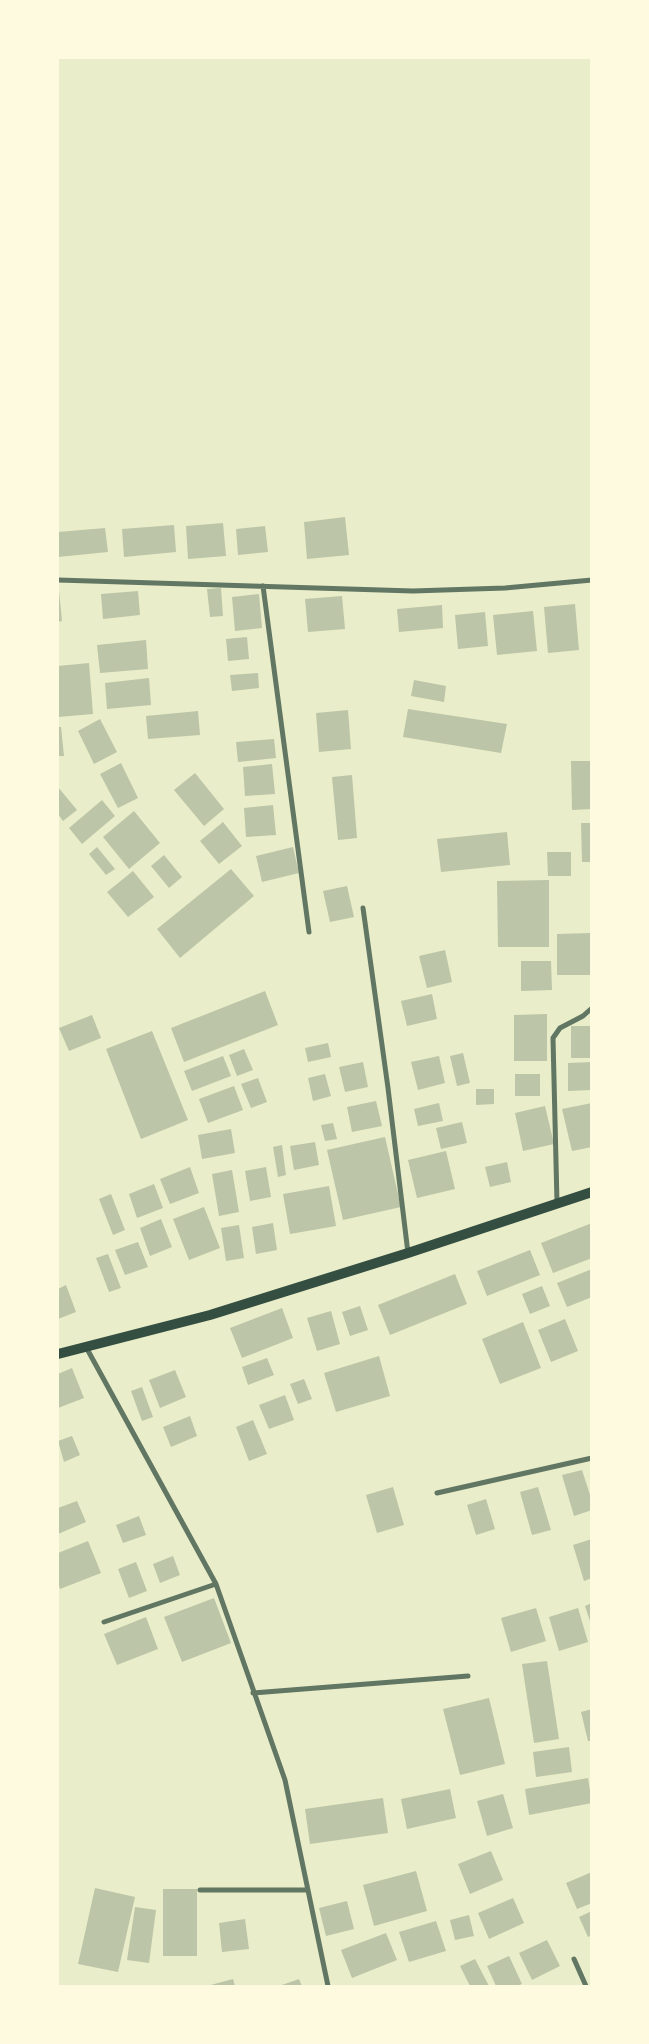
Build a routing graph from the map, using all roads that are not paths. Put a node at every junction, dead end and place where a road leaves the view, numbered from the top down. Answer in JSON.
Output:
{"nodes":[{"id":1,"x":58,"y":580,"type":"edge"},
{"id":2,"x":592,"y":580,"type":"edge"},
{"id":3,"x":263,"y":586,"type":"junction"},
{"id":4,"x":363,"y":908,"type":"dead end"},
{"id":5,"x":309,"y":932,"type":"dead end"},
{"id":6,"x":592,"y":1008,"type":"edge"},
{"id":7,"x":592,"y":1192,"type":"edge"},
{"id":8,"x":557,"y":1203,"type":"junction"},
{"id":9,"x":408,"y":1253,"type":"junction"},
{"id":10,"x":86,"y":1347,"type":"junction"},
{"id":11,"x":61,"y":1350,"type":"edge"},
{"id":12,"x":592,"y":1458,"type":"edge"},
{"id":13,"x":437,"y":1493,"type":"dead end"},
{"id":14,"x":216,"y":1584,"type":"junction"},
{"id":15,"x":104,"y":1622,"type":"dead end"},
{"id":16,"x":468,"y":1676,"type":"dead end"},
{"id":17,"x":254,"y":1693,"type":"junction"},
{"id":18,"x":200,"y":1890,"type":"dead end"},
{"id":19,"x":308,"y":1890,"type":"junction"},
{"id":20,"x":574,"y":1959,"type":"dead end"},
{"id":21,"x":328,"y":1986,"type":"edge"},
{"id":22,"x":586,"y":1986,"type":"edge"}],
"edges":[{"from":1,"to":3,"type":"street"},
{"from":2,"to":3,"type":"street"},
{"from":3,"to":5,"type":"street"},
{"from":4,"to":9,"type":"street"},
{"from":6,"to":8,"type":"street"},
{"from":7,"to":8,"type":"main road"},
{"from":8,"to":9,"type":"main road"},
{"from":9,"to":10,"type":"main road"},
{"from":10,"to":11,"type":"main road"},
{"from":10,"to":14,"type":"street"},
{"from":12,"to":13,"type":"street"},
{"from":14,"to":15,"type":"street"},
{"from":14,"to":17,"type":"street"},
{"from":16,"to":17,"type":"street"},
{"from":17,"to":19,"type":"street"},
{"from":18,"to":19,"type":"street"},
{"from":19,"to":21,"type":"street"},
{"from":20,"to":22,"type":"street"}]}
